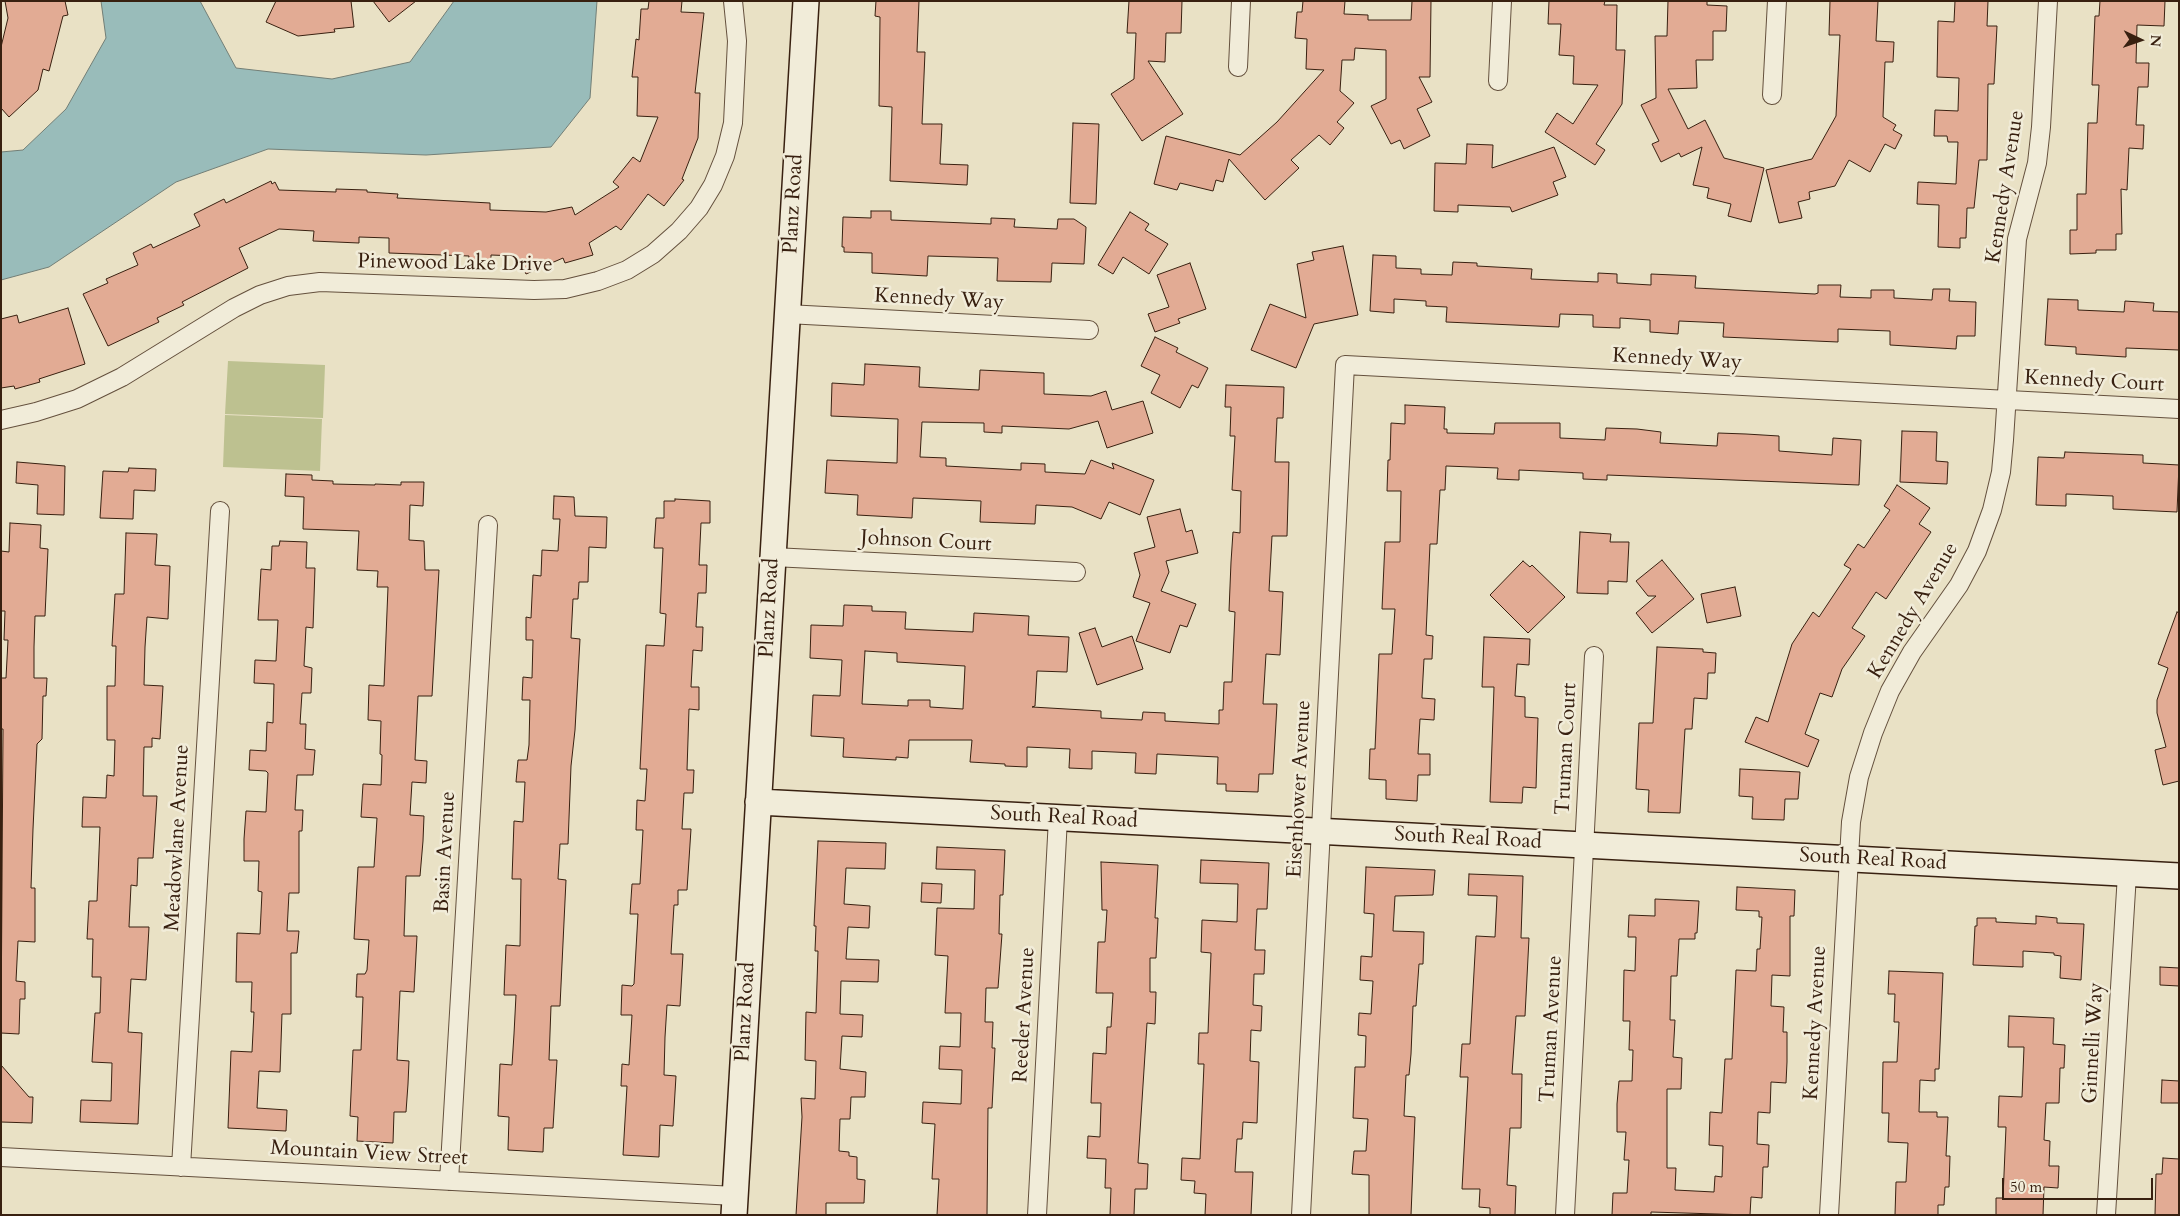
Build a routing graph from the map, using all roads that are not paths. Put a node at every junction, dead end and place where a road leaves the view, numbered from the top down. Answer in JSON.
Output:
{"nodes":[{"id":1,"x":733,"y":1,"type":"edge"},
{"id":2,"x":806,"y":1,"type":"edge"},
{"id":3,"x":1241,"y":1,"type":"edge"},
{"id":4,"x":1502,"y":1,"type":"edge"},
{"id":5,"x":1776,"y":1,"type":"edge"},
{"id":6,"x":2048,"y":1,"type":"edge"},
{"id":7,"x":1238,"y":67,"type":"dead end"},
{"id":8,"x":1498,"y":81,"type":"dead end"},
{"id":9,"x":1772,"y":95,"type":"dead end"},
{"id":10,"x":787,"y":314,"type":"junction"},
{"id":11,"x":1089,"y":330,"type":"dead end"},
{"id":12,"x":1345,"y":365,"type":"joint"},
{"id":13,"x":2007,"y":400,"type":"junction"},
{"id":14,"x":2179,"y":409,"type":"edge"},
{"id":15,"x":1,"y":420,"type":"edge"},
{"id":16,"x":220,"y":511,"type":"dead end"},
{"id":17,"x":488,"y":525,"type":"dead end"},
{"id":18,"x":773,"y":556,"type":"junction"},
{"id":19,"x":1076,"y":572,"type":"dead end"},
{"id":20,"x":1594,"y":656,"type":"dead end"},
{"id":21,"x":758,"y":802,"type":"junction"},
{"id":22,"x":1058,"y":818,"type":"junction"},
{"id":23,"x":1321,"y":831,"type":"junction"},
{"id":24,"x":1584,"y":845,"type":"junction"},
{"id":25,"x":1847,"y":859,"type":"junction"},
{"id":26,"x":2127,"y":874,"type":"junction"},
{"id":27,"x":2179,"y":876,"type":"edge"},
{"id":28,"x":1,"y":1157,"type":"edge"},
{"id":29,"x":181,"y":1167,"type":"junction"},
{"id":30,"x":449,"y":1181,"type":"junction"},
{"id":31,"x":734,"y":1205,"type":"edge"},
{"id":32,"x":1037,"y":1215,"type":"edge"},
{"id":33,"x":1301,"y":1215,"type":"edge"},
{"id":34,"x":1565,"y":1215,"type":"edge"},
{"id":35,"x":1829,"y":1215,"type":"edge"},
{"id":36,"x":2106,"y":1215,"type":"edge"}],
"edges":[{"from":1,"to":15,"type":"street","name":"Pinewood Lake Drive"},
{"from":2,"to":10,"type":"street","name":"Planz Road"},
{"from":3,"to":7,"type":"street"},
{"from":4,"to":8,"type":"street"},
{"from":5,"to":9,"type":"street"},
{"from":6,"to":13,"type":"street","name":"Kennedy Avenue"},
{"from":10,"to":11,"type":"street","name":"Kennedy Way"},
{"from":10,"to":18,"type":"street","name":"Planz Road"},
{"from":12,"to":13,"type":"street","name":"Kennedy Way"},
{"from":12,"to":23,"type":"street","name":"Eisenhower Avenue"},
{"from":13,"to":14,"type":"street","name":"Kennedy Court"},
{"from":13,"to":25,"type":"street","name":"Kennedy Avenue"},
{"from":16,"to":29,"type":"street","name":"Meadowlane Avenue"},
{"from":17,"to":30,"type":"street","name":"Basin Avenue"},
{"from":18,"to":19,"type":"street","name":"Johnson Court"},
{"from":18,"to":21,"type":"street","name":"Planz Road"},
{"from":20,"to":24,"type":"street","name":"Truman Court"},
{"from":21,"to":22,"type":"street","name":"South Real Road"},
{"from":21,"to":31,"type":"street","name":"Planz Road"},
{"from":22,"to":23,"type":"street","name":"South Real Road"},
{"from":22,"to":32,"type":"street","name":"Reeder Avenue"},
{"from":23,"to":24,"type":"street","name":"South Real Road"},
{"from":23,"to":33,"type":"street","name":"Eisenhower Avenue"},
{"from":24,"to":25,"type":"street","name":"South Real Road"},
{"from":24,"to":34,"type":"street","name":"Truman Avenue"},
{"from":25,"to":26,"type":"street","name":"South Real Road"},
{"from":25,"to":35,"type":"street","name":"Kennedy Avenue"},
{"from":26,"to":27,"type":"street","name":"South Real Road"},
{"from":26,"to":36,"type":"street","name":"Ginnelli Way"},
{"from":28,"to":29,"type":"street","name":"Mountain View Street"},
{"from":29,"to":30,"type":"street","name":"Mountain View Street"},
{"from":30,"to":31,"type":"street","name":"Mountain View Street"}]}
